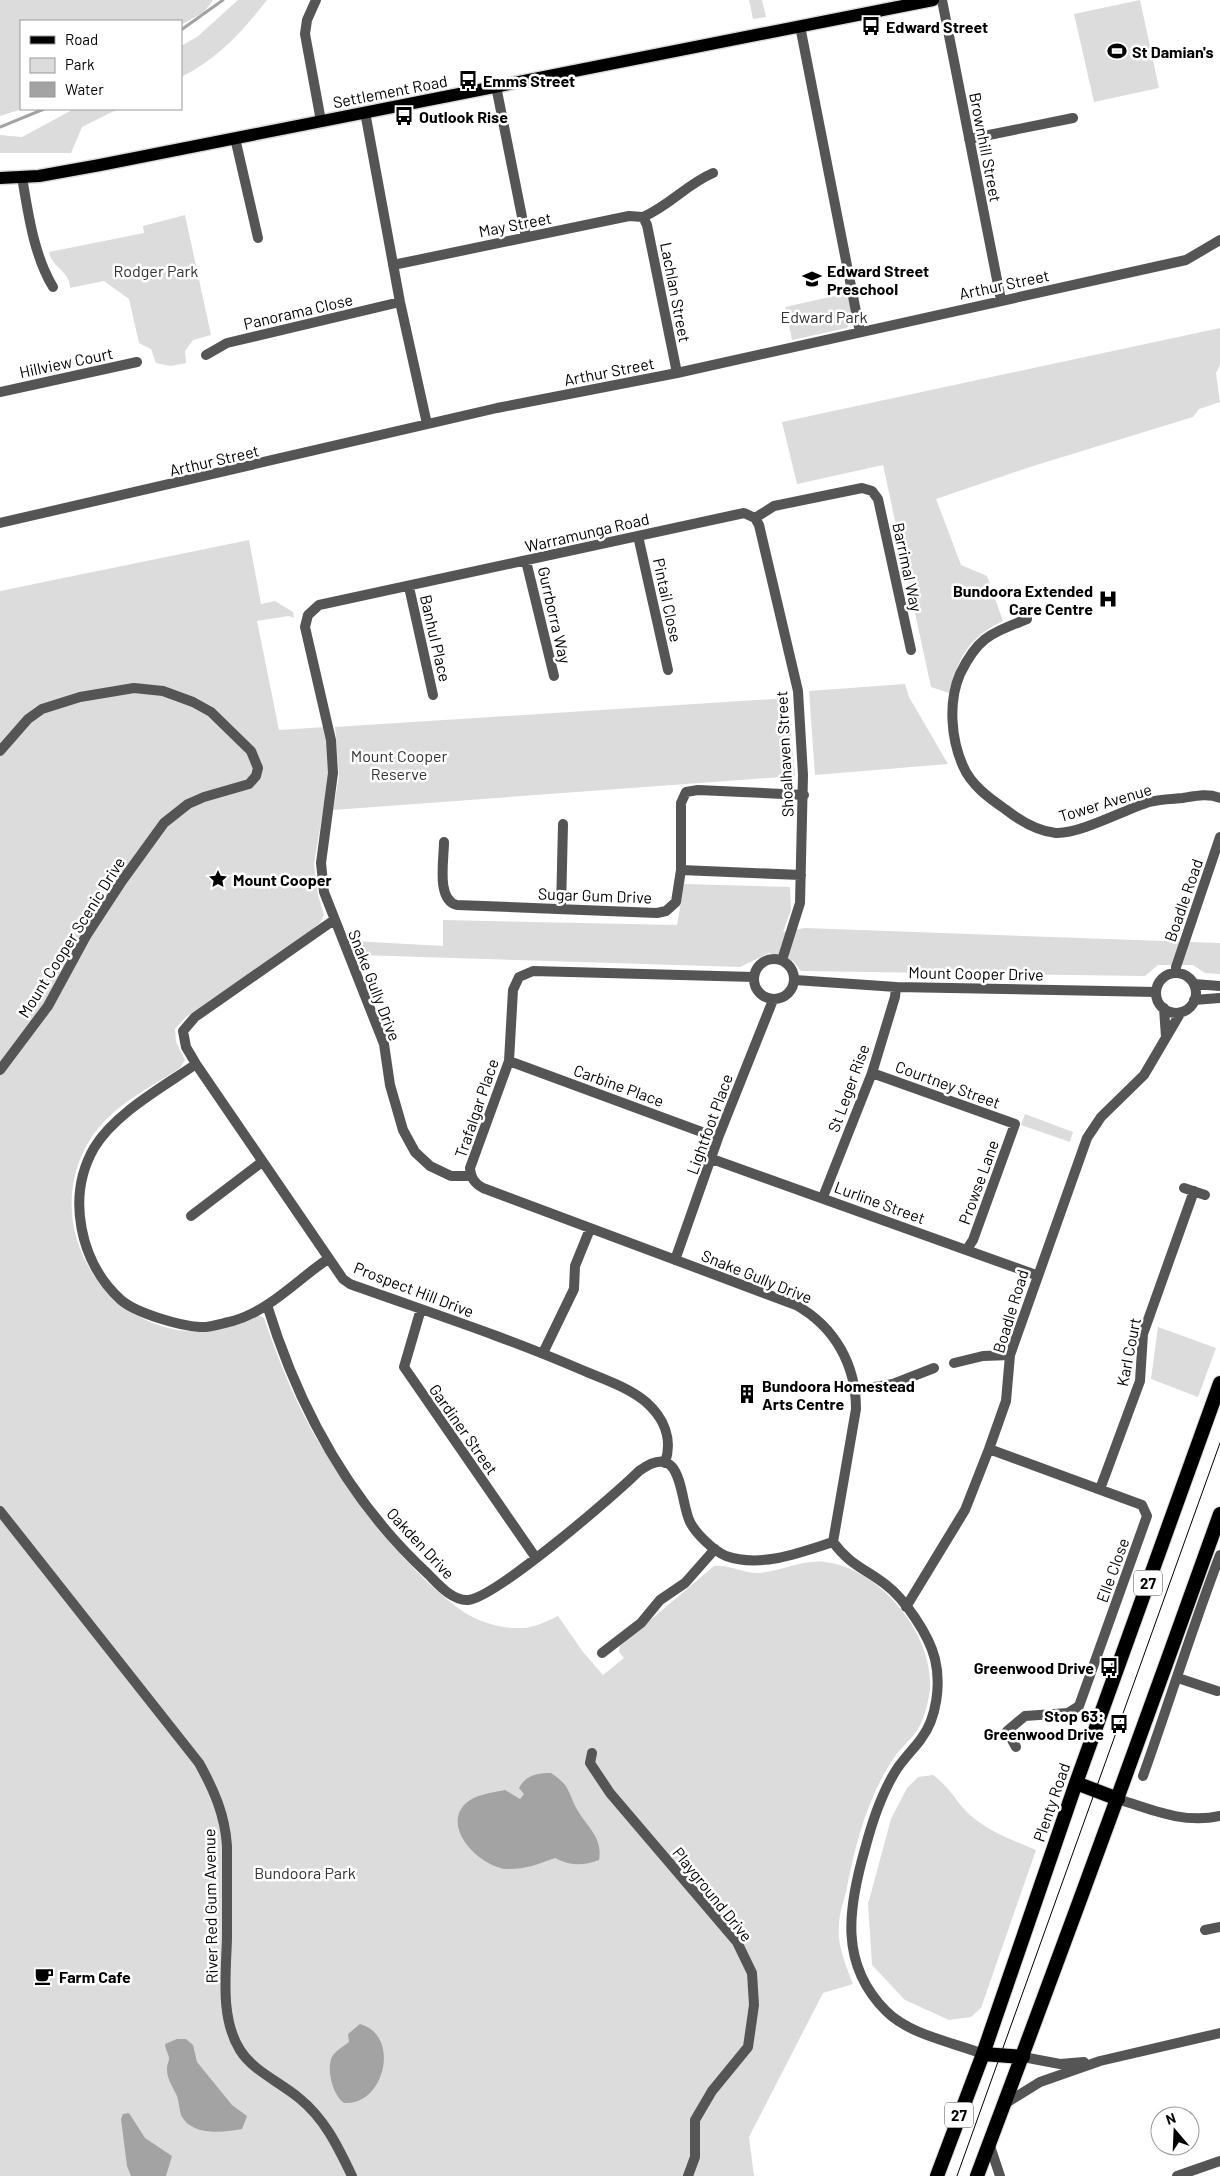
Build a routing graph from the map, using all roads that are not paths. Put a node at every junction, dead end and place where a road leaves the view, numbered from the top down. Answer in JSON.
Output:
{"nodes":[{"id":1,"x":316,"y":0,"type":"edge"},
{"id":2,"x":933,"y":0,"type":"edge"},
{"id":3,"x":942,"y":0,"type":"edge"},
{"id":4,"x":800,"y":26,"type":"junction"},
{"id":5,"x":496,"y":86,"type":"junction"},
{"id":6,"x":365,"y":112,"type":"junction"},
{"id":7,"x":1073,"y":118,"type":"dead end"},
{"id":8,"x":321,"y":121,"type":"junction"},
{"id":9,"x":235,"y":138,"type":"junction"},
{"id":10,"x":969,"y":139,"type":"junction"},
{"id":11,"x":714,"y":173,"type":"dead end"},
{"id":12,"x":22,"y":177,"type":"junction"},
{"id":13,"x":0,"y":178,"type":"edge"},
{"id":14,"x":643,"y":217,"type":"junction"},
{"id":15,"x":526,"y":237,"type":"junction"},
{"id":16,"x":258,"y":238,"type":"dead end"},
{"id":17,"x":1220,"y":240,"type":"edge"},
{"id":18,"x":393,"y":265,"type":"junction"},
{"id":19,"x":53,"y":287,"type":"dead end"},
{"id":20,"x":1001,"y":300,"type":"junction"},
{"id":21,"x":400,"y":302,"type":"junction"},
{"id":22,"x":860,"y":332,"type":"junction"},
{"id":23,"x":206,"y":355,"type":"dead end"},
{"id":24,"x":138,"y":362,"type":"dead end"},
{"id":25,"x":677,"y":372,"type":"junction"},
{"id":26,"x":0,"y":392,"type":"edge"},
{"id":27,"x":427,"y":424,"type":"junction"},
{"id":28,"x":755,"y":518,"type":"junction"},
{"id":29,"x":1,"y":521,"type":"edge"},
{"id":30,"x":638,"y":536,"type":"junction"},
{"id":31,"x":526,"y":561,"type":"junction"},
{"id":32,"x":409,"y":587,"type":"junction"},
{"id":33,"x":308,"y":615,"type":"joint"},
{"id":34,"x":1027,"y":619,"type":"dead end"},
{"id":35,"x":911,"y":650,"type":"dead end"},
{"id":36,"x":668,"y":670,"type":"dead end"},
{"id":37,"x":554,"y":676,"type":"dead end"},
{"id":38,"x":433,"y":695,"type":"dead end"},
{"id":39,"x":0,"y":751,"type":"edge"},
{"id":40,"x":804,"y":795,"type":"junction"},
{"id":41,"x":1220,"y":798,"type":"edge"},
{"id":42,"x":563,"y":824,"type":"dead end"},
{"id":43,"x":1220,"y":837,"type":"edge"},
{"id":44,"x":444,"y":842,"type":"dead end"},
{"id":45,"x":681,"y":870,"type":"junction"},
{"id":46,"x":801,"y":875,"type":"junction"},
{"id":47,"x":561,"y":909,"type":"junction"},
{"id":48,"x":334,"y":920,"type":"junction"},
{"id":49,"x":782,"y":960,"type":"junction"},
{"id":50,"x":1176,"y":973,"type":"junction"},
{"id":51,"x":754,"y":977,"type":"junction"},
{"id":52,"x":795,"y":980,"type":"junction"},
{"id":53,"x":1194,"y":984,"type":"junction"},
{"id":54,"x":1220,"y":986,"type":"edge"},
{"id":55,"x":896,"y":987,"type":"junction"},
{"id":56,"x":1156,"y":992,"type":"junction"},
{"id":57,"x":1220,"y":998,"type":"edge"},
{"id":58,"x":773,"y":1000,"type":"junction"},
{"id":59,"x":1194,"y":1000,"type":"junction"},
{"id":60,"x":1164,"y":1008,"type":"junction"},
{"id":61,"x":1181,"y":1012,"type":"junction"},
{"id":62,"x":1166,"y":1037,"type":"junction"},
{"id":63,"x":509,"y":1061,"type":"junction"},
{"id":64,"x":196,"y":1064,"type":"junction"},
{"id":65,"x":0,"y":1070,"type":"edge"},
{"id":66,"x":872,"y":1073,"type":"junction"},
{"id":67,"x":1015,"y":1124,"type":"joint"},
{"id":68,"x":718,"y":1138,"type":"junction"},
{"id":69,"x":712,"y":1159,"type":"junction"},
{"id":70,"x":262,"y":1162,"type":"junction"},
{"id":71,"x":471,"y":1176,"type":"junction"},
{"id":72,"x":1205,"y":1195,"type":"dead end"},
{"id":73,"x":823,"y":1197,"type":"junction"},
{"id":74,"x":191,"y":1216,"type":"dead end"},
{"id":75,"x":590,"y":1229,"type":"junction"},
{"id":76,"x":967,"y":1249,"type":"junction"},
{"id":77,"x":328,"y":1259,"type":"junction"},
{"id":78,"x":675,"y":1260,"type":"junction"},
{"id":79,"x":1036,"y":1275,"type":"junction"},
{"id":80,"x":267,"y":1305,"type":"junction"},
{"id":81,"x":421,"y":1309,"type":"junction"},
{"id":82,"x":543,"y":1353,"type":"junction"},
{"id":83,"x":1010,"y":1355,"type":"junction"},
{"id":84,"x":954,"y":1363,"type":"dead end"},
{"id":85,"x":934,"y":1368,"type":"dead end"},
{"id":86,"x":1220,"y":1383,"type":"edge"},
{"id":87,"x":856,"y":1390,"type":"junction"},
{"id":88,"x":989,"y":1449,"type":"junction"},
{"id":89,"x":665,"y":1463,"type":"junction"},
{"id":90,"x":1100,"y":1489,"type":"junction"},
{"id":91,"x":0,"y":1511,"type":"edge"},
{"id":92,"x":1220,"y":1514,"type":"edge"},
{"id":93,"x":833,"y":1542,"type":"junction"},
{"id":94,"x":715,"y":1550,"type":"junction"},
{"id":95,"x":1220,"y":1555,"type":"edge"},
{"id":96,"x":536,"y":1558,"type":"junction"},
{"id":97,"x":906,"y":1607,"type":"junction"},
{"id":98,"x":602,"y":1653,"type":"dead end"},
{"id":99,"x":1178,"y":1678,"type":"junction"},
{"id":100,"x":1216,"y":1691,"type":"dead end"},
{"id":101,"x":1157,"y":1736,"type":"junction"},
{"id":102,"x":1137,"y":1745,"type":"junction"},
{"id":103,"x":1016,"y":1747,"type":"dead end"},
{"id":104,"x":592,"y":1753,"type":"dead end"},
{"id":105,"x":1143,"y":1776,"type":"dead end"},
{"id":106,"x":1076,"y":1783,"type":"junction"},
{"id":107,"x":1118,"y":1799,"type":"junction"},
{"id":108,"x":1220,"y":1816,"type":"edge"},
{"id":109,"x":1220,"y":1927,"type":"edge"},
{"id":110,"x":1205,"y":1930,"type":"dead end"},
{"id":111,"x":1220,"y":2033,"type":"edge"},
{"id":112,"x":983,"y":2054,"type":"junction"},
{"id":113,"x":1023,"y":2057,"type":"junction"},
{"id":114,"x":1100,"y":2061,"type":"junction"},
{"id":115,"x":1006,"y":2103,"type":"junction"},
{"id":116,"x":989,"y":2144,"type":"junction"},
{"id":117,"x":1220,"y":2161,"type":"edge"},
{"id":118,"x":352,"y":2176,"type":"edge"},
{"id":119,"x":688,"y":2176,"type":"edge"},
{"id":120,"x":937,"y":2176,"type":"edge"},
{"id":121,"x":977,"y":2176,"type":"edge"},
{"id":122,"x":1000,"y":2176,"type":"edge"},
{"id":123,"x":1176,"y":2176,"type":"edge"}],
"edges":[{"from":1,"to":8,"type":"street"},
{"from":2,"to":4,"type":"main road","name":"Settlement Road"},
{"from":3,"to":10,"type":"street","name":"Brownhill Street"},
{"from":4,"to":5,"type":"main road","name":"Settlement Road"},
{"from":4,"to":22,"type":"street"},
{"from":5,"to":6,"type":"main road","name":"Settlement Road"},
{"from":5,"to":15,"type":"street"},
{"from":6,"to":8,"type":"main road","name":"Settlement Road"},
{"from":6,"to":18,"type":"street"},
{"from":7,"to":10,"type":"street"},
{"from":8,"to":9,"type":"main road","name":"Settlement Road"},
{"from":9,"to":12,"type":"main road","name":"Settlement Road"},
{"from":9,"to":16,"type":"street"},
{"from":10,"to":20,"type":"street","name":"Brownhill Street"},
{"from":11,"to":14,"type":"street"},
{"from":12,"to":13,"type":"main road","name":"Settlement Road"},
{"from":12,"to":19,"type":"street"},
{"from":14,"to":15,"type":"street","name":"May Street"},
{"from":14,"to":25,"type":"street","name":"Lachlan Street"},
{"from":15,"to":18,"type":"street","name":"May Street"},
{"from":17,"to":20,"type":"street","name":"Arthur Street"},
{"from":18,"to":21,"type":"street"},
{"from":20,"to":22,"type":"street","name":"Arthur Street"},
{"from":21,"to":23,"type":"street","name":"Panorama Close"},
{"from":21,"to":27,"type":"street"},
{"from":22,"to":25,"type":"street","name":"Arthur Street"},
{"from":24,"to":26,"type":"street","name":"Hillview Court"},
{"from":25,"to":27,"type":"street","name":"Arthur Street"},
{"from":27,"to":29,"type":"street","name":"Arthur Street"},
{"from":28,"to":30,"type":"street","name":"Warramunga Road"},
{"from":28,"to":35,"type":"street","name":"Barrimal Way"},
{"from":28,"to":40,"type":"street","name":"Shoalhaven Street"},
{"from":30,"to":31,"type":"street","name":"Warramunga Road"},
{"from":30,"to":36,"type":"street","name":"Pintail Close"},
{"from":31,"to":32,"type":"street","name":"Warramunga Road"},
{"from":31,"to":37,"type":"street","name":"Gurrborra Way"},
{"from":32,"to":33,"type":"street","name":"Warramunga Road"},
{"from":32,"to":38,"type":"street","name":"Banhul Place"},
{"from":33,"to":48,"type":"street","name":"Snake Gully Drive"},
{"from":34,"to":41,"type":"street","name":"Tower Avenue"},
{"from":39,"to":65,"type":"street","name":"Mount Cooper Scenic Drive"},
{"from":40,"to":45,"type":"street","name":"Sugar Gum Drive"},
{"from":40,"to":46,"type":"street","name":"Shoalhaven Street"},
{"from":42,"to":47,"type":"street"},
{"from":43,"to":50,"type":"street","name":"Boadle Road"},
{"from":44,"to":47,"type":"street","name":"Sugar Gum Drive"},
{"from":45,"to":46,"type":"street"},
{"from":45,"to":47,"type":"street","name":"Sugar Gum Drive"},
{"from":46,"to":49,"type":"street","name":"Shoalhaven Street"},
{"from":48,"to":64,"type":"street","name":"Prospect Hill Drive"},
{"from":48,"to":71,"type":"street","name":"Snake Gully Drive"},
{"from":49,"to":51,"type":"street"},
{"from":49,"to":52,"type":"street"},
{"from":50,"to":53,"type":"street"},
{"from":50,"to":56,"type":"street"},
{"from":51,"to":58,"type":"street"},
{"from":51,"to":63,"type":"street","name":"Trafalgar Place"},
{"from":52,"to":55,"type":"street","name":"Mount Cooper Drive"},
{"from":52,"to":58,"type":"street"},
{"from":53,"to":54,"type":"street"},
{"from":53,"to":59,"type":"street"},
{"from":55,"to":56,"type":"street","name":"Mount Cooper Drive"},
{"from":55,"to":66,"type":"street","name":"St Leger Rise"},
{"from":56,"to":60,"type":"street"},
{"from":57,"to":59,"type":"street"},
{"from":58,"to":68,"type":"street","name":"Lightfoot Place"},
{"from":59,"to":61,"type":"street"},
{"from":60,"to":61,"type":"street"},
{"from":60,"to":62,"type":"street"},
{"from":61,"to":62,"type":"street","name":"Boadle Road"},
{"from":62,"to":79,"type":"street","name":"Boadle Road"},
{"from":63,"to":68,"type":"street","name":"Carbine Place"},
{"from":63,"to":71,"type":"street","name":"Trafalgar Place"},
{"from":64,"to":70,"type":"street","name":"Prospect Hill Drive"},
{"from":64,"to":80,"type":"street"},
{"from":66,"to":67,"type":"street","name":"Courtney Street"},
{"from":66,"to":73,"type":"street","name":"St Leger Rise"},
{"from":67,"to":76,"type":"street","name":"Prowse Lane"},
{"from":68,"to":69,"type":"street","name":"Lightfoot Place"},
{"from":69,"to":73,"type":"street","name":"Lurline Street"},
{"from":69,"to":78,"type":"street","name":"Lightfoot Place"},
{"from":70,"to":74,"type":"street"},
{"from":70,"to":77,"type":"street","name":"Prospect Hill Drive"},
{"from":71,"to":75,"type":"street","name":"Snake Gully Drive"},
{"from":72,"to":90,"type":"street","name":"Karl Court"},
{"from":73,"to":76,"type":"street","name":"Lurline Street"},
{"from":75,"to":78,"type":"street","name":"Snake Gully Drive"},
{"from":75,"to":82,"type":"street"},
{"from":76,"to":79,"type":"street","name":"Lurline Street"},
{"from":77,"to":80,"type":"street"},
{"from":77,"to":81,"type":"street","name":"Prospect Hill Drive"},
{"from":78,"to":87,"type":"street","name":"Snake Gully Drive"},
{"from":79,"to":83,"type":"street","name":"Boadle Road"},
{"from":80,"to":96,"type":"street","name":"Oakden Drive"},
{"from":81,"to":82,"type":"street","name":"Prospect Hill Drive"},
{"from":81,"to":96,"type":"street","name":"Gardiner Street"},
{"from":82,"to":89,"type":"street","name":"Prospect Hill Drive"},
{"from":83,"to":84,"type":"street"},
{"from":83,"to":88,"type":"street","name":"Boadle Road"},
{"from":85,"to":87,"type":"street"},
{"from":86,"to":106,"type":"highway","name":"Plenty Road","number":"27"},
{"from":87,"to":93,"type":"street","name":"Snake Gully Drive"},
{"from":88,"to":90,"type":"street","name":"Elle Close"},
{"from":88,"to":97,"type":"street","name":"Boadle Road"},
{"from":89,"to":94,"type":"street"},
{"from":89,"to":96,"type":"street","name":"Oakden Drive"},
{"from":90,"to":103,"type":"street","name":"Elle Close"},
{"from":91,"to":118,"type":"street","name":"River Red Gum Avenue"},
{"from":92,"to":102,"type":"highway","number":"27"},
{"from":93,"to":94,"type":"street"},
{"from":93,"to":97,"type":"street"},
{"from":94,"to":98,"type":"street"},
{"from":95,"to":99,"type":"street"},
{"from":97,"to":112,"type":"street"},
{"from":99,"to":100,"type":"street"},
{"from":99,"to":101,"type":"street"},
{"from":101,"to":102,"type":"street"},
{"from":101,"to":105,"type":"street"},
{"from":102,"to":107,"type":"highway","number":"27"},
{"from":104,"to":119,"type":"street","name":"Playground Drive"},
{"from":106,"to":107,"type":"highway"},
{"from":106,"to":112,"type":"highway","name":"Plenty Road","number":"27"},
{"from":107,"to":108,"type":"street"},
{"from":107,"to":113,"type":"highway","number":"27"},
{"from":109,"to":110,"type":"street"},
{"from":111,"to":114,"type":"street"},
{"from":112,"to":113,"type":"highway"},
{"from":112,"to":120,"type":"highway","name":"Plenty Road","number":"27"},
{"from":113,"to":114,"type":"street"},
{"from":113,"to":115,"type":"highway","number":"27"},
{"from":114,"to":115,"type":"street"},
{"from":115,"to":116,"type":"highway","number":"27"},
{"from":116,"to":121,"type":"highway","number":"27"},
{"from":116,"to":122,"type":"street"},
{"from":117,"to":123,"type":"street"}]}
